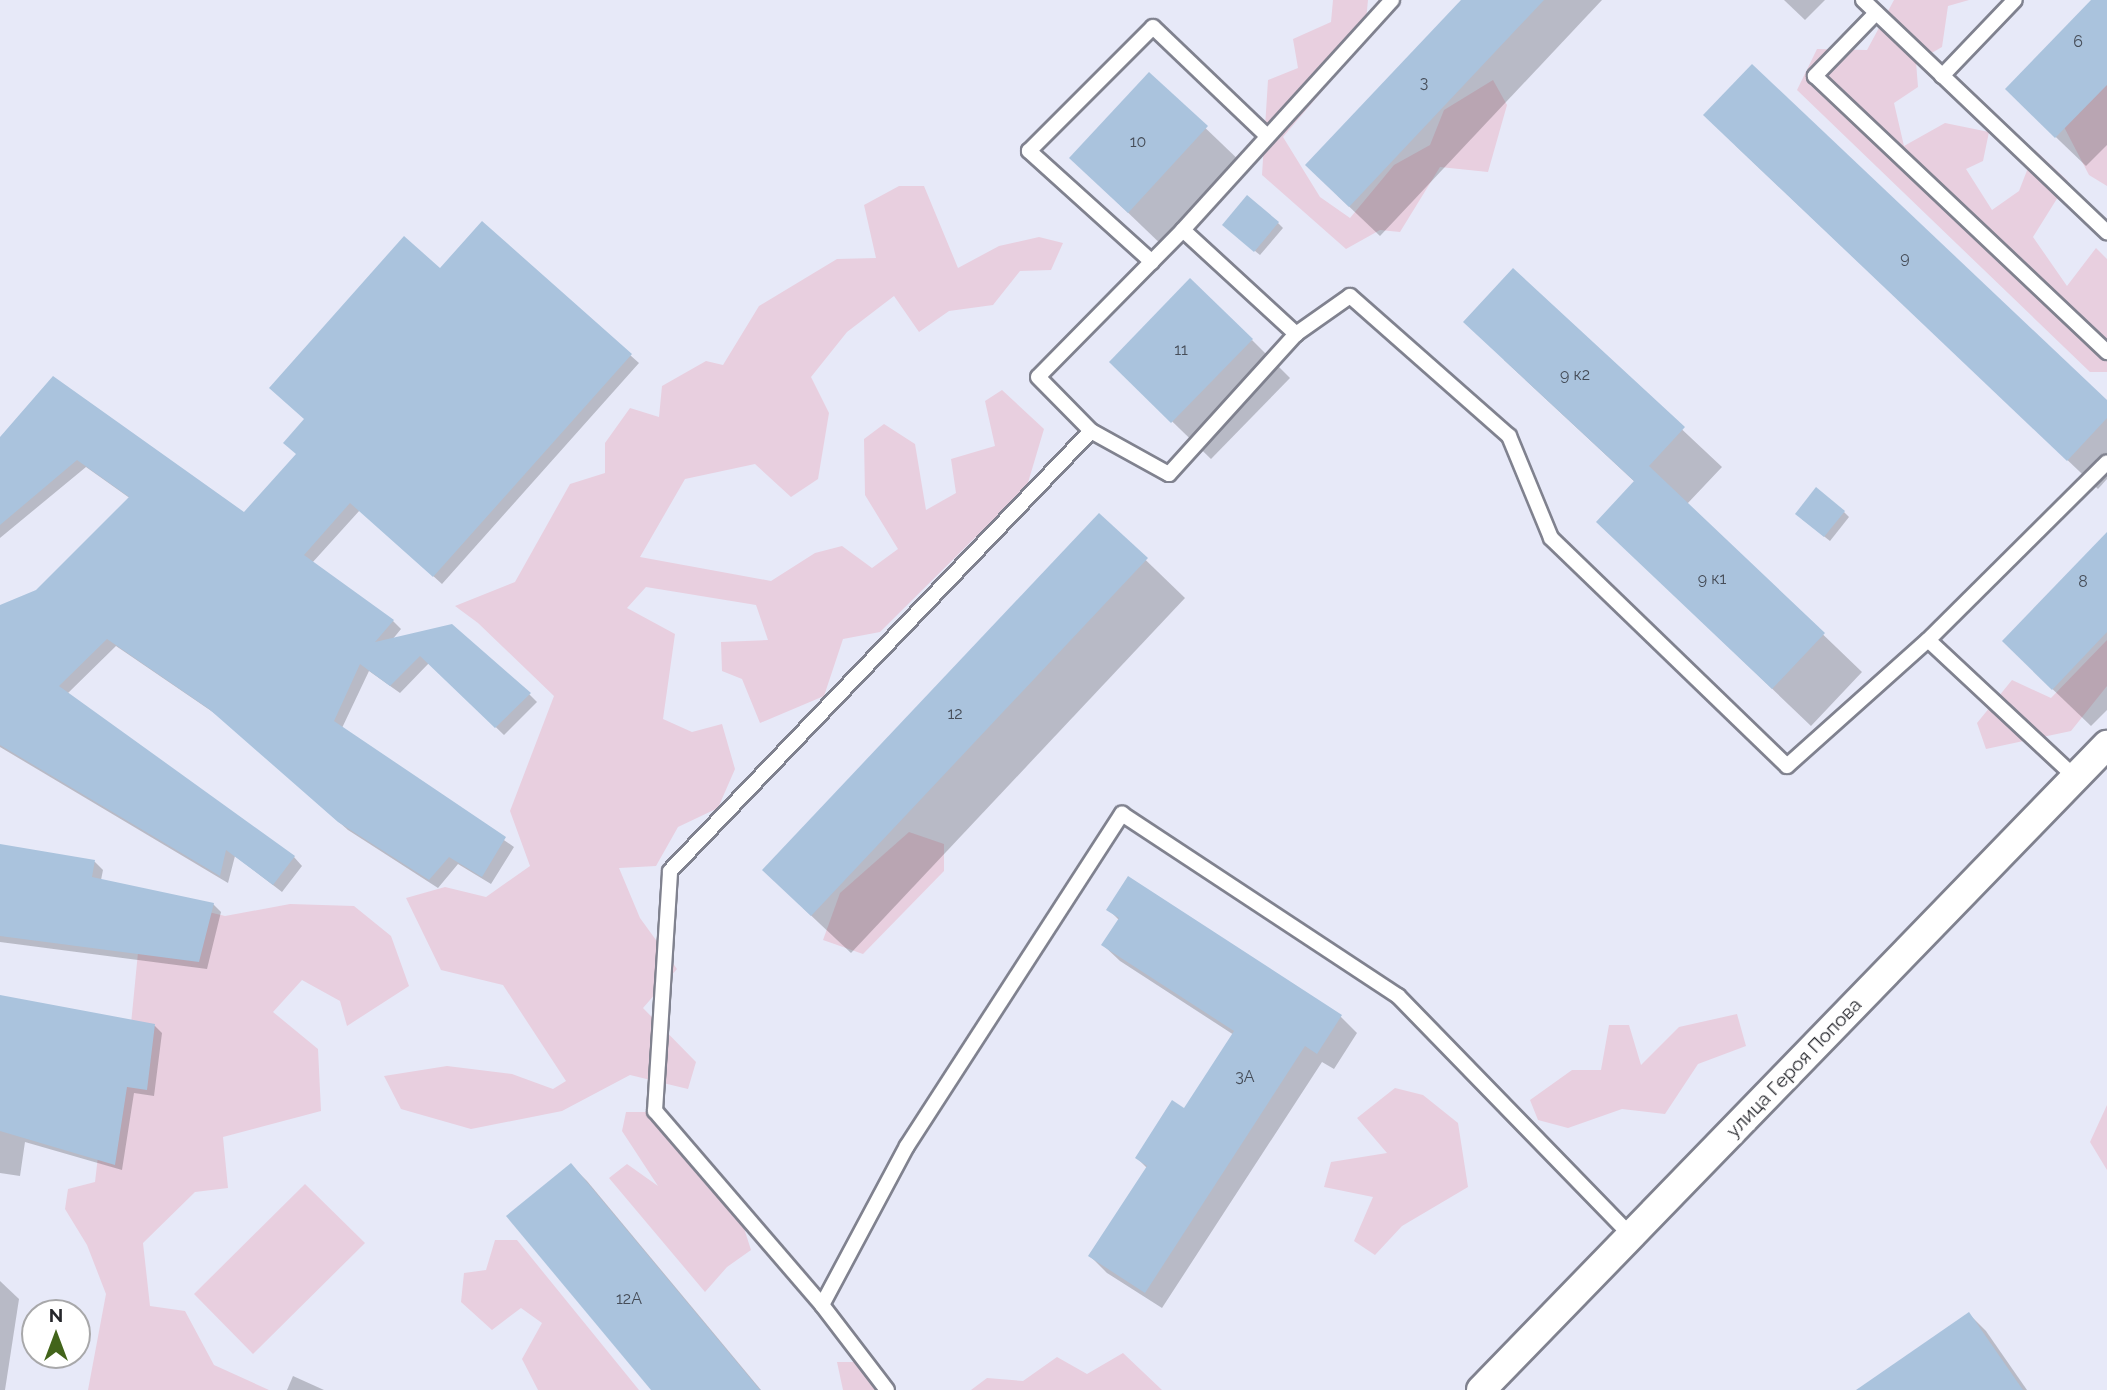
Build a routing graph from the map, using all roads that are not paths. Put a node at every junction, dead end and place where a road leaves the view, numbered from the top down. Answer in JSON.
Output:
{"nodes":[{"id":1,"x":1392,"y":0,"type":"edge"},
{"id":2,"x":1863,"y":0,"type":"edge"},
{"id":3,"x":2015,"y":0,"type":"edge"},
{"id":4,"x":1877,"y":13,"type":"junction"},
{"id":5,"x":1942,"y":75,"type":"junction"},
{"id":6,"x":1266,"y":136,"type":"junction"},
{"id":7,"x":1183,"y":230,"type":"junction"},
{"id":8,"x":2107,"y":232,"type":"edge"},
{"id":9,"x":1152,"y":262,"type":"junction"},
{"id":10,"x":1296,"y":334,"type":"junction"},
{"id":11,"x":2107,"y":352,"type":"edge"},
{"id":12,"x":1091,"y":430,"type":"junction"},
{"id":13,"x":2107,"y":462,"type":"edge"},
{"id":14,"x":1928,"y":640,"type":"junction"},
{"id":15,"x":2107,"y":746,"type":"edge"},
{"id":16,"x":2076,"y":778,"type":"junction"},
{"id":17,"x":1631,"y":1236,"type":"junction"},
{"id":18,"x":821,"y":1305,"type":"junction"},
{"id":19,"x":887,"y":1390,"type":"edge"},
{"id":20,"x":1481,"y":1390,"type":"edge"}],
"edges":[{"from":1,"to":6,"type":"lane"},
{"from":2,"to":4,"type":"lane"},
{"from":3,"to":5,"type":"lane"},
{"from":4,"to":5,"type":"lane"},
{"from":4,"to":11,"type":"lane"},
{"from":5,"to":8,"type":"lane"},
{"from":6,"to":7,"type":"lane"},
{"from":6,"to":9,"type":"lane"},
{"from":7,"to":9,"type":"lane"},
{"from":7,"to":10,"type":"lane"},
{"from":9,"to":12,"type":"lane"},
{"from":10,"to":12,"type":"lane"},
{"from":10,"to":14,"type":"lane"},
{"from":12,"to":18,"type":"lane"},
{"from":13,"to":14,"type":"lane"},
{"from":14,"to":16,"type":"lane"},
{"from":15,"to":16,"type":"street","name":"улица Героя Попова"},
{"from":16,"to":17,"type":"street","name":"улица Героя Попова"},
{"from":17,"to":18,"type":"lane"},
{"from":17,"to":20,"type":"street","name":"улица Героя Попова"},
{"from":18,"to":19,"type":"lane"}]}
